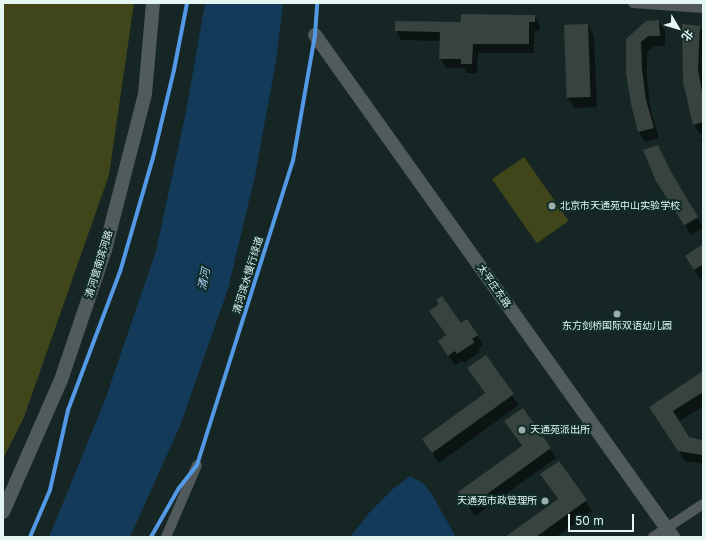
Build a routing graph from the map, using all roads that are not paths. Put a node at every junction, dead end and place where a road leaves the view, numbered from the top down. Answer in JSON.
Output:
{"nodes":[{"id":1,"x":153,"y":3,"type":"edge"},
{"id":2,"x":633,"y":3,"type":"edge"},
{"id":3,"x":703,"y":8,"type":"edge"},
{"id":4,"x":315,"y":35,"type":"dead end"},
{"id":5,"x":197,"y":465,"type":"dead end"},
{"id":6,"x":703,"y":504,"type":"edge"},
{"id":7,"x":3,"y":512,"type":"edge"},
{"id":8,"x":670,"y":533,"type":"edge"},
{"id":9,"x":166,"y":537,"type":"edge"},
{"id":10,"x":653,"y":537,"type":"edge"}],
"edges":[{"from":1,"to":7,"type":"street","name":"清河营南滨河路"},
{"from":2,"to":3,"type":"street"},
{"from":4,"to":8,"type":"street","name":"太平庄东路"},
{"from":5,"to":9,"type":"street"},
{"from":6,"to":8,"type":"street"},
{"from":8,"to":10,"type":"street"}]}
